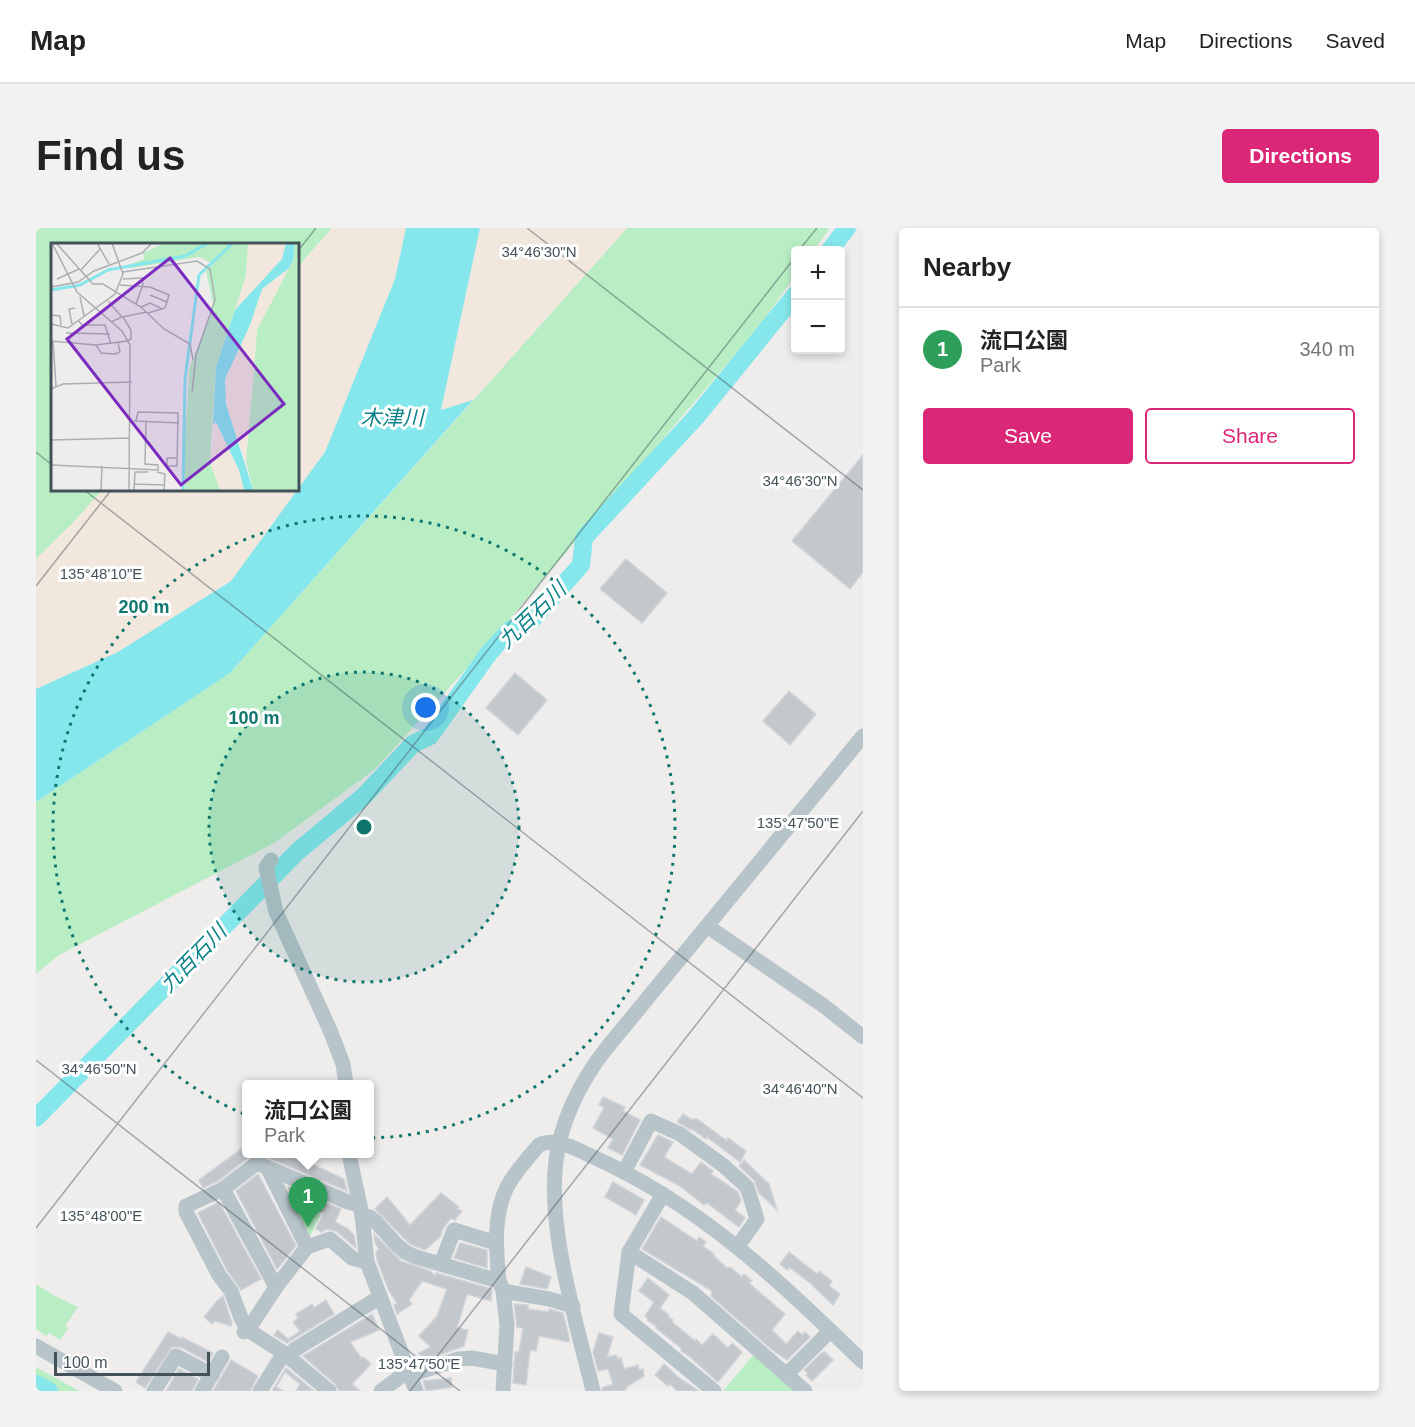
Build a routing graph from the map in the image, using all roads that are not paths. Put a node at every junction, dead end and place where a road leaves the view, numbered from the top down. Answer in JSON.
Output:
{"nodes":[{"id":1,"x":863,"y":736,"type":"edge"},
{"id":2,"x":268,"y":863,"type":"dead end"},
{"id":3,"x":707,"y":926,"type":"junction"},
{"id":4,"x":863,"y":1037,"type":"edge"},
{"id":5,"x":345,"y":1080,"type":"edge"},
{"id":6,"x":559,"y":1144,"type":"junction"},
{"id":7,"x":350,"y":1158,"type":"edge"},
{"id":8,"x":267,"y":1167,"type":"junction"},
{"id":9,"x":624,"y":1172,"type":"junction"},
{"id":10,"x":223,"y":1189,"type":"junction"},
{"id":11,"x":663,"y":1194,"type":"junction"},
{"id":12,"x":361,"y":1210,"type":"junction"},
{"id":13,"x":496,"y":1243,"type":"junction"},
{"id":14,"x":738,"y":1246,"type":"junction"},
{"id":15,"x":307,"y":1247,"type":"junction"},
{"id":16,"x":629,"y":1252,"type":"junction"},
{"id":17,"x":367,"y":1262,"type":"junction"},
{"id":18,"x":441,"y":1264,"type":"junction"},
{"id":19,"x":501,"y":1286,"type":"junction"},
{"id":20,"x":276,"y":1287,"type":"junction"},
{"id":21,"x":380,"y":1297,"type":"junction"},
{"id":22,"x":573,"y":1306,"type":"junction"},
{"id":23,"x":830,"y":1330,"type":"junction"},
{"id":24,"x":246,"y":1331,"type":"junction"},
{"id":25,"x":36,"y":1346,"type":"edge"},
{"id":26,"x":286,"y":1354,"type":"junction"},
{"id":27,"x":222,"y":1357,"type":"dead end"},
{"id":28,"x":863,"y":1362,"type":"edge"},
{"id":29,"x":504,"y":1364,"type":"junction"},
{"id":30,"x":409,"y":1373,"type":"junction"},
{"id":31,"x":212,"y":1375,"type":"junction"},
{"id":32,"x":786,"y":1375,"type":"junction"},
{"id":33,"x":115,"y":1391,"type":"edge"},
{"id":34,"x":154,"y":1391,"type":"edge"},
{"id":35,"x":202,"y":1391,"type":"edge"},
{"id":36,"x":260,"y":1391,"type":"edge"},
{"id":37,"x":329,"y":1391,"type":"edge"},
{"id":38,"x":381,"y":1391,"type":"edge"},
{"id":39,"x":416,"y":1391,"type":"edge"},
{"id":40,"x":503,"y":1391,"type":"edge"},
{"id":41,"x":593,"y":1391,"type":"edge"},
{"id":42,"x":714,"y":1391,"type":"edge"},
{"id":43,"x":805,"y":1391,"type":"edge"}],
"edges":[{"from":1,"to":3,"type":"street"},
{"from":2,"to":5,"type":"street"},
{"from":3,"to":4,"type":"street"},
{"from":3,"to":6,"type":"street"},
{"from":6,"to":9,"type":"street"},
{"from":6,"to":13,"type":"street"},
{"from":6,"to":22,"type":"street"},
{"from":7,"to":12,"type":"street"},
{"from":8,"to":10,"type":"street"},
{"from":8,"to":12,"type":"street"},
{"from":8,"to":15,"type":"street"},
{"from":9,"to":11,"type":"street"},
{"from":9,"to":14,"type":"street"},
{"from":10,"to":20,"type":"street"},
{"from":10,"to":24,"type":"street"},
{"from":11,"to":14,"type":"street"},
{"from":11,"to":16,"type":"street"},
{"from":12,"to":17,"type":"street"},
{"from":12,"to":18,"type":"street"},
{"from":13,"to":18,"type":"street"},
{"from":13,"to":19,"type":"street"},
{"from":14,"to":23,"type":"street"},
{"from":15,"to":17,"type":"street"},
{"from":15,"to":20,"type":"street"},
{"from":16,"to":32,"type":"street"},
{"from":16,"to":42,"type":"street"},
{"from":17,"to":21,"type":"street"},
{"from":18,"to":19,"type":"street"},
{"from":19,"to":22,"type":"street"},
{"from":19,"to":29,"type":"street"},
{"from":20,"to":24,"type":"street"},
{"from":21,"to":26,"type":"street"},
{"from":21,"to":30,"type":"street"},
{"from":22,"to":41,"type":"street"},
{"from":23,"to":28,"type":"street"},
{"from":23,"to":32,"type":"street"},
{"from":24,"to":26,"type":"street"},
{"from":25,"to":33,"type":"street"},
{"from":26,"to":36,"type":"street"},
{"from":26,"to":37,"type":"street"},
{"from":27,"to":31,"type":"street"},
{"from":29,"to":30,"type":"street"},
{"from":29,"to":40,"type":"street"},
{"from":30,"to":38,"type":"street"},
{"from":30,"to":39,"type":"street"},
{"from":31,"to":34,"type":"street"},
{"from":31,"to":35,"type":"street"},
{"from":32,"to":43,"type":"street"}]}
